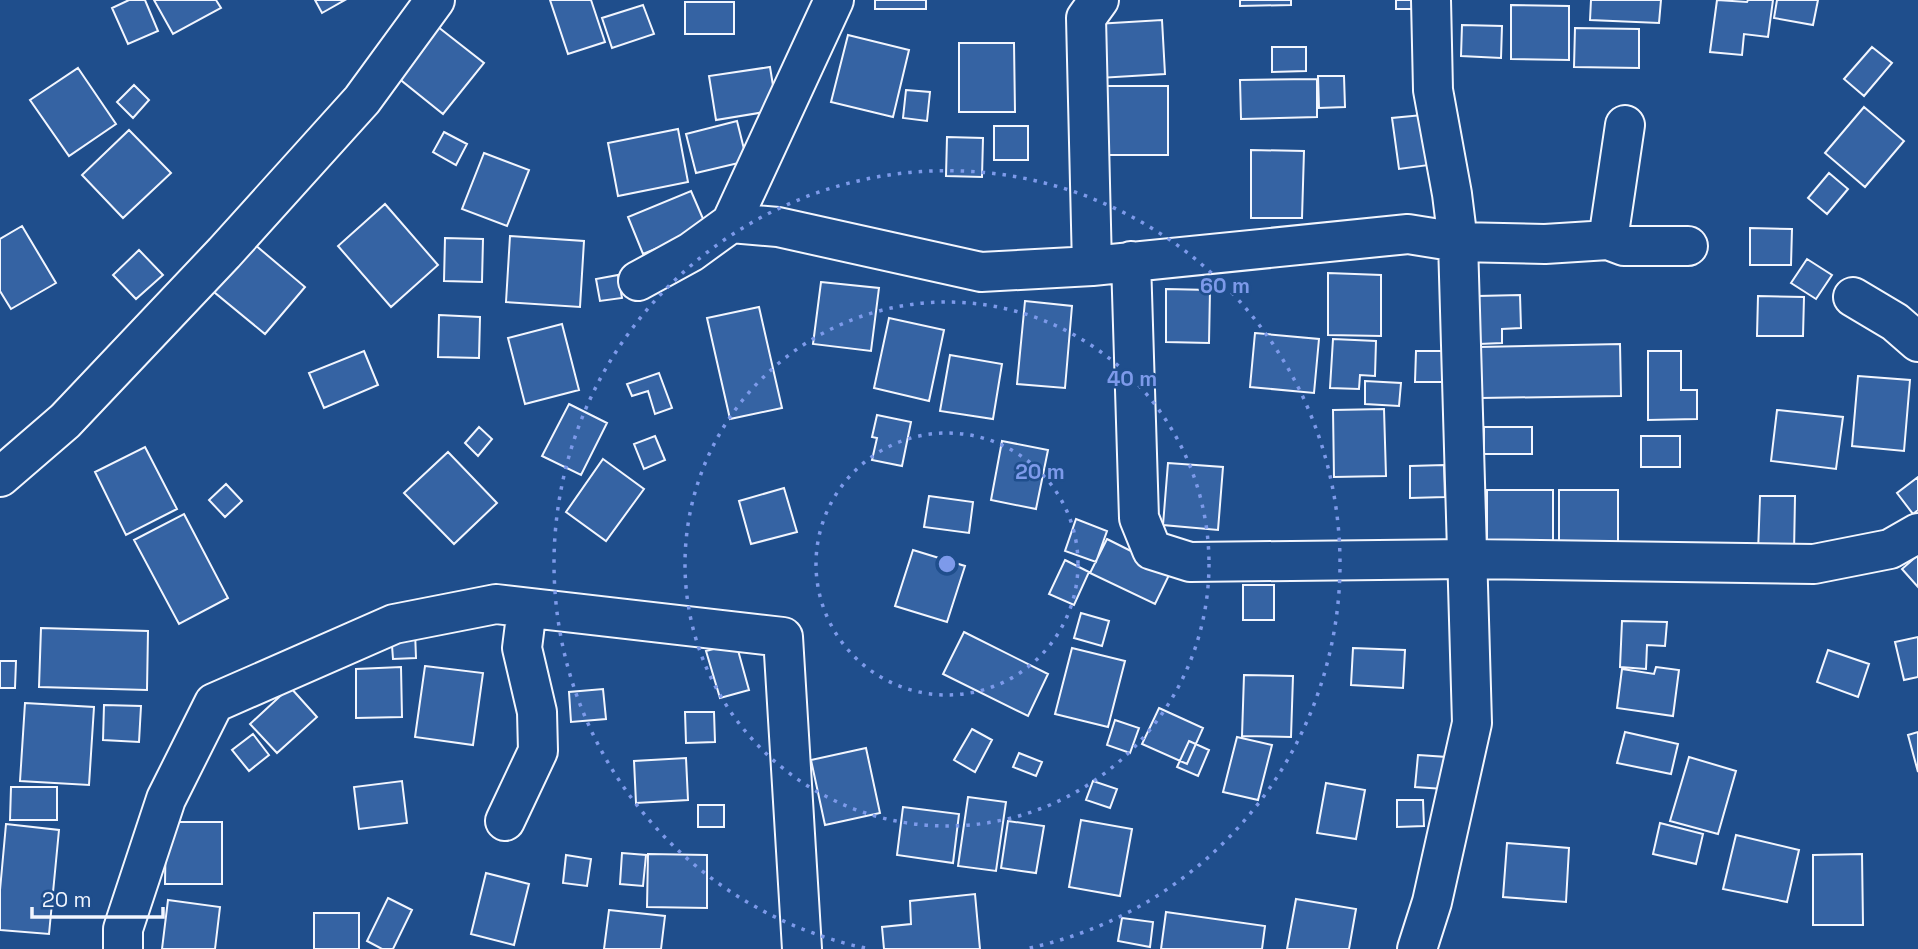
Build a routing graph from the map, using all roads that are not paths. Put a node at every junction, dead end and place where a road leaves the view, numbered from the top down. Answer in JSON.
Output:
{"nodes":[{"id":1,"x":435,"y":0,"type":"edge"},
{"id":2,"x":834,"y":0,"type":"edge"},
{"id":3,"x":1099,"y":0,"type":"edge"},
{"id":4,"x":1432,"y":0,"type":"edge"},
{"id":5,"x":1625,"y":125,"type":"dead end"},
{"id":6,"x":731,"y":223,"type":"junction"},
{"id":7,"x":1608,"y":240,"type":"junction"},
{"id":8,"x":1458,"y":242,"type":"junction"},
{"id":9,"x":1688,"y":246,"type":"dead end"},
{"id":10,"x":1131,"y":261,"type":"junction"},
{"id":11,"x":1091,"y":266,"type":"junction"},
{"id":12,"x":638,"y":281,"type":"dead end"},
{"id":13,"x":1853,"y":297,"type":"dead end"},
{"id":14,"x":1918,"y":342,"type":"edge"},
{"id":15,"x":0,"y":477,"type":"edge"},
{"id":16,"x":1918,"y":533,"type":"edge"},
{"id":17,"x":1466,"y":559,"type":"junction"},
{"id":18,"x":527,"y":608,"type":"junction"},
{"id":19,"x":505,"y":821,"type":"dead end"},
{"id":20,"x":123,"y":949,"type":"edge"},
{"id":21,"x":802,"y":949,"type":"edge"},
{"id":22,"x":1417,"y":949,"type":"edge"}],
"edges":[{"from":1,"to":15,"type":"street"},
{"from":2,"to":6,"type":"street"},
{"from":3,"to":11,"type":"street"},
{"from":4,"to":8,"type":"street"},
{"from":5,"to":7,"type":"street"},
{"from":6,"to":11,"type":"street"},
{"from":6,"to":12,"type":"street"},
{"from":7,"to":8,"type":"street"},
{"from":7,"to":9,"type":"street"},
{"from":8,"to":10,"type":"street"},
{"from":8,"to":17,"type":"street"},
{"from":10,"to":11,"type":"street"},
{"from":10,"to":17,"type":"street"},
{"from":13,"to":14,"type":"street"},
{"from":16,"to":17,"type":"street"},
{"from":17,"to":22,"type":"street"},
{"from":18,"to":19,"type":"street"},
{"from":18,"to":20,"type":"street"},
{"from":18,"to":21,"type":"street"}]}
